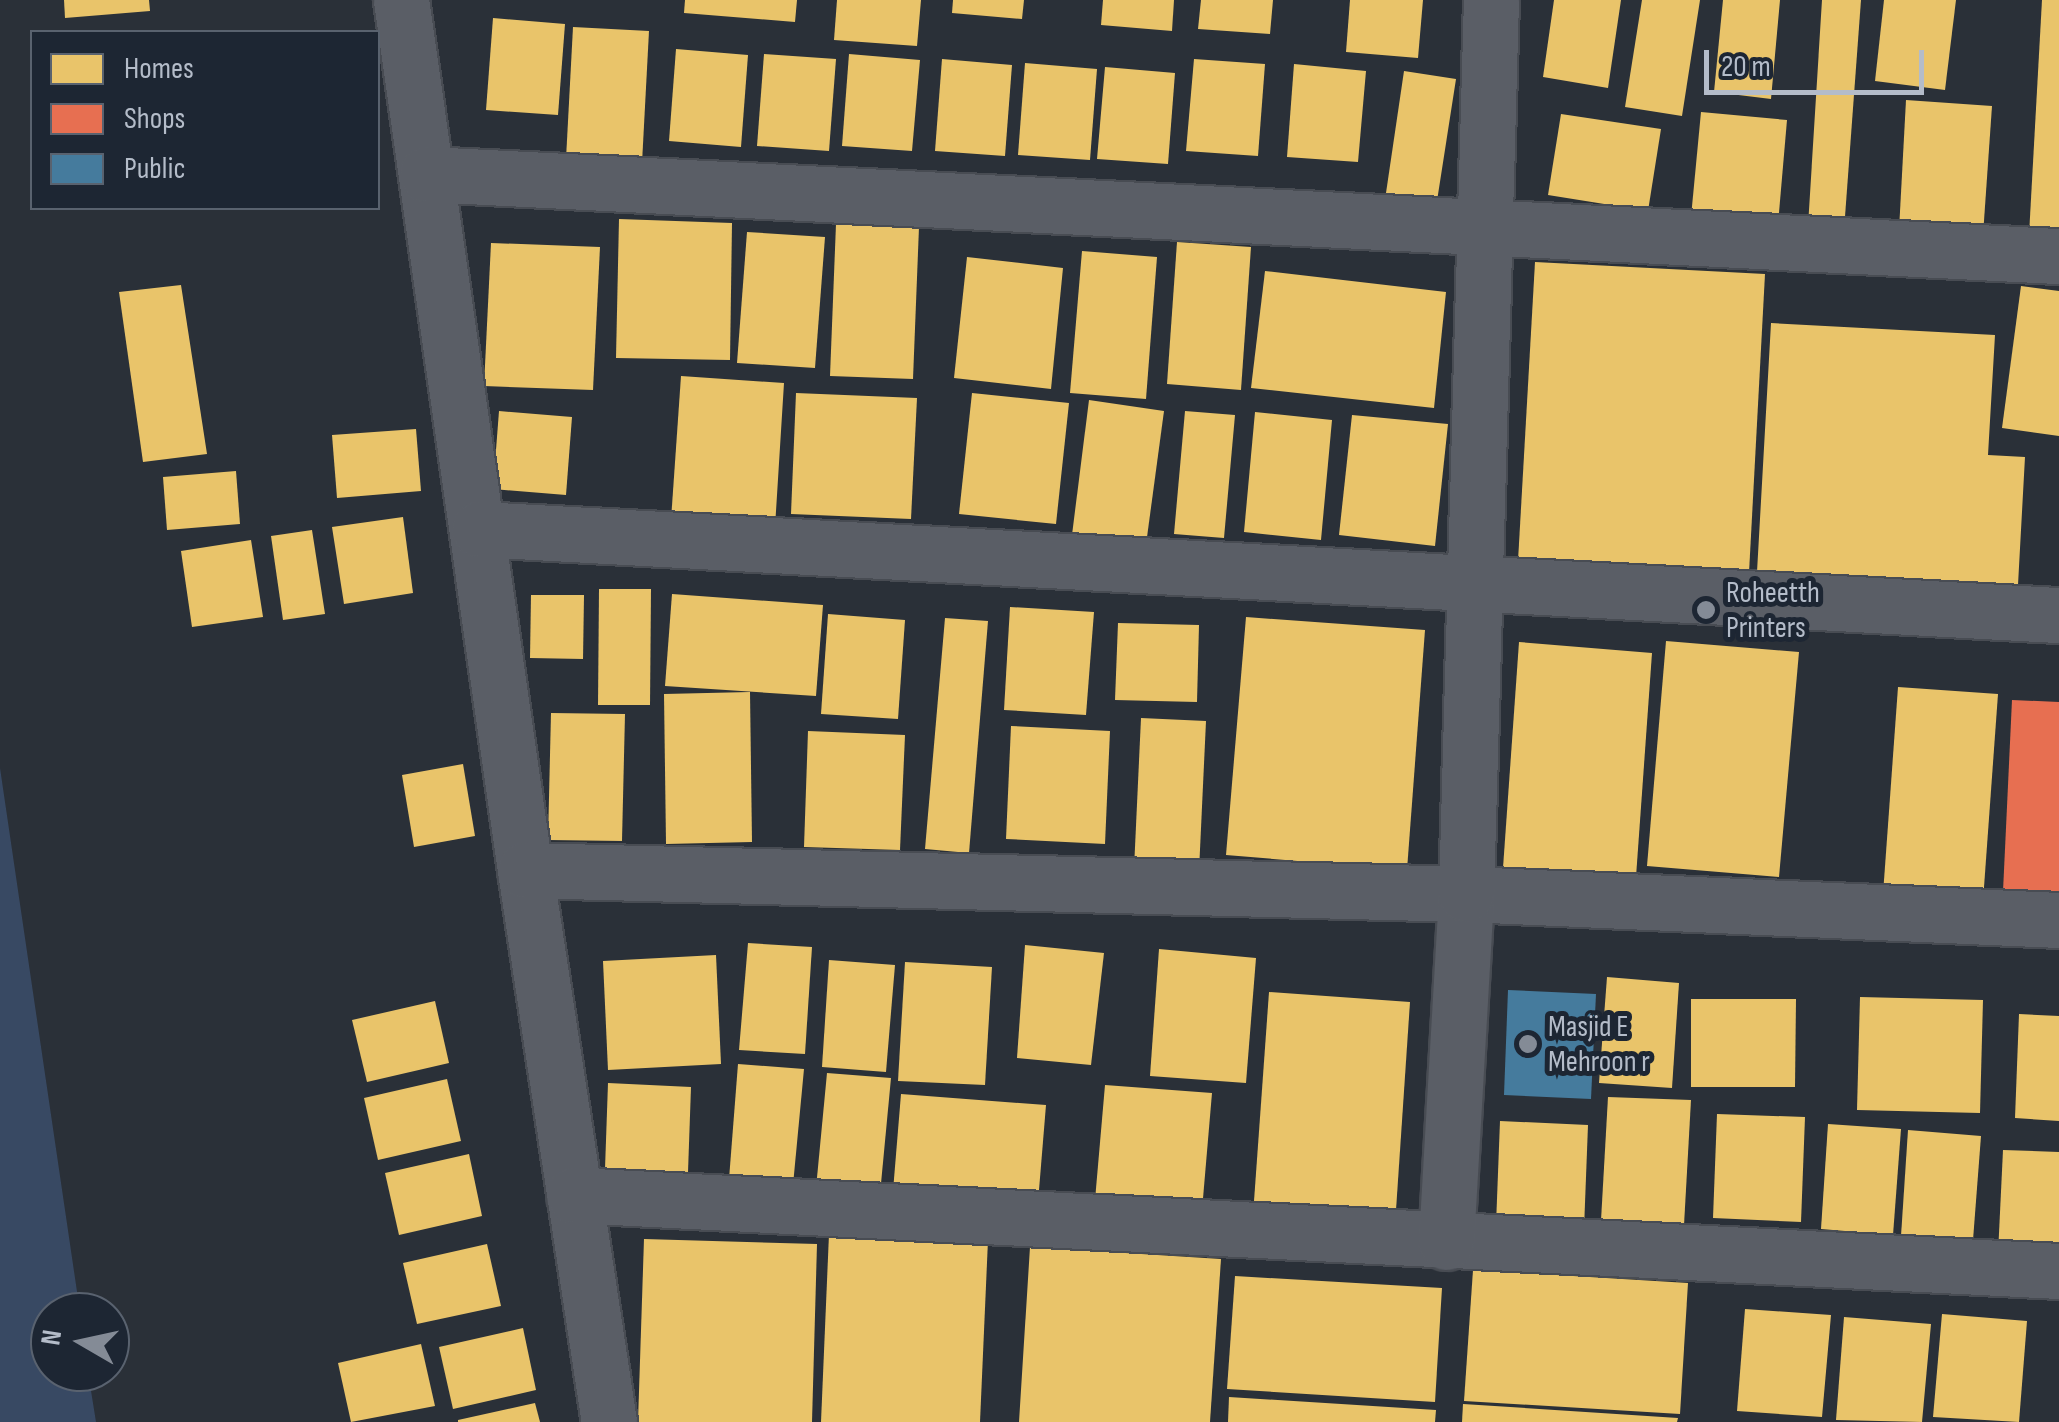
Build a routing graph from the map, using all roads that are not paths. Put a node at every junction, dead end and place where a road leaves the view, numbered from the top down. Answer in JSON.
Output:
{"nodes":[{"id":1,"x":401,"y":0,"type":"edge"},
{"id":2,"x":1491,"y":0,"type":"edge"},
{"id":3,"x":426,"y":174,"type":"junction"},
{"id":4,"x":1486,"y":226,"type":"junction"},
{"id":5,"x":2059,"y":256,"type":"edge"},
{"id":6,"x":479,"y":529,"type":"junction"},
{"id":7,"x":1473,"y":585,"type":"junction"},
{"id":8,"x":2059,"y":615,"type":"edge"},
{"id":9,"x":525,"y":870,"type":"junction"},
{"id":10,"x":1466,"y":894,"type":"junction"},
{"id":11,"x":2059,"y":920,"type":"edge"},
{"id":12,"x":574,"y":1195,"type":"junction"},
{"id":13,"x":1446,"y":1242,"type":"junction"},
{"id":14,"x":2059,"y":1272,"type":"edge"},
{"id":15,"x":610,"y":1422,"type":"edge"}],
"edges":[{"from":1,"to":3,"type":"street"},
{"from":2,"to":4,"type":"street"},
{"from":3,"to":4,"type":"street"},
{"from":3,"to":6,"type":"street"},
{"from":4,"to":5,"type":"street"},
{"from":4,"to":7,"type":"street"},
{"from":6,"to":7,"type":"street"},
{"from":6,"to":9,"type":"street"},
{"from":7,"to":8,"type":"street"},
{"from":7,"to":10,"type":"street"},
{"from":9,"to":10,"type":"street"},
{"from":9,"to":12,"type":"street"},
{"from":10,"to":11,"type":"street"},
{"from":10,"to":13,"type":"street"},
{"from":12,"to":13,"type":"street"},
{"from":12,"to":15,"type":"street"},
{"from":13,"to":14,"type":"street"}]}
